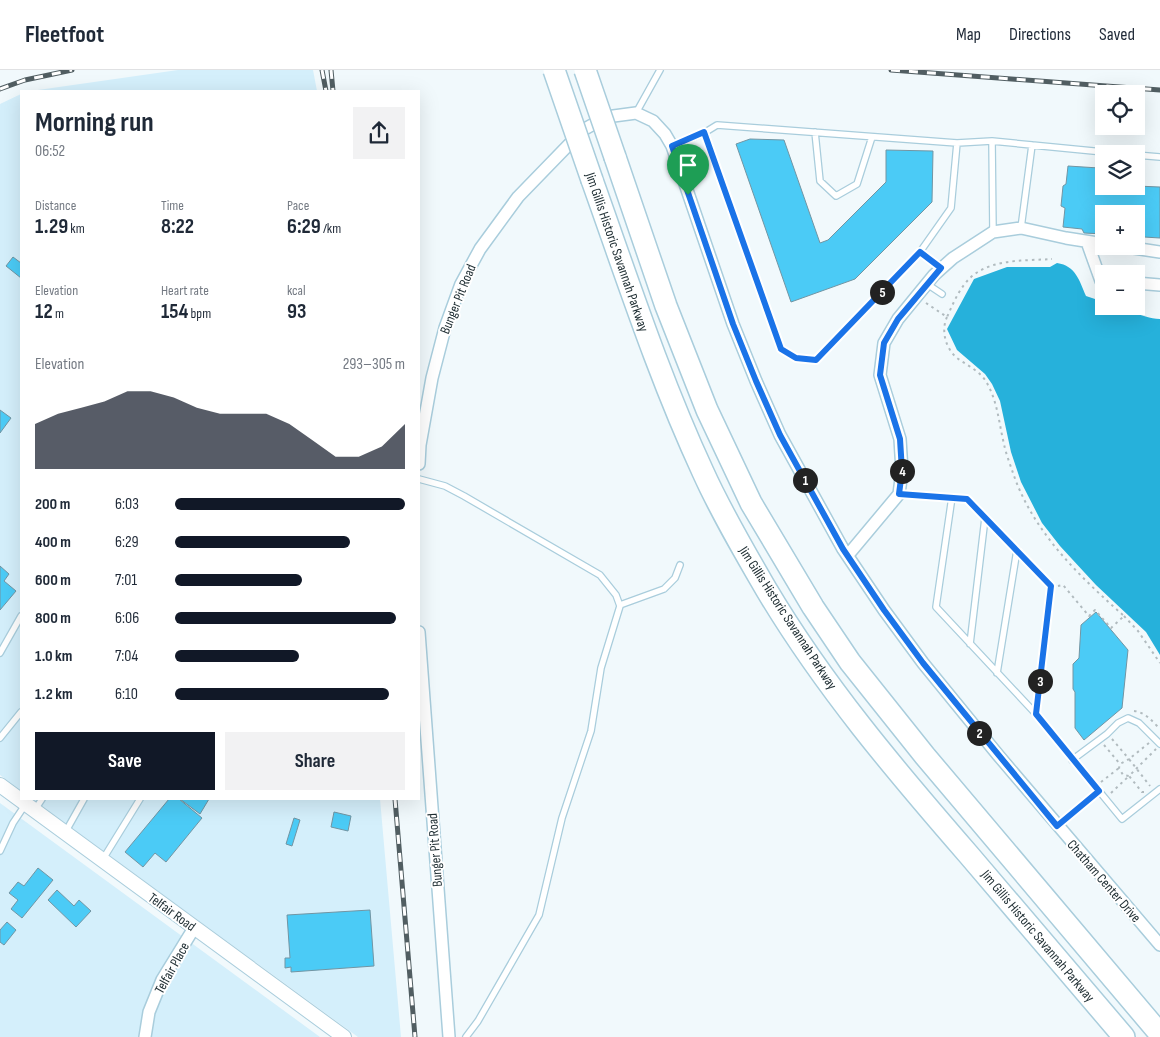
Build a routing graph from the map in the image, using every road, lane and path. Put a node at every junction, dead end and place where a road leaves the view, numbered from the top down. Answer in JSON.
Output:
{"nodes":[{"id":1,"x":554,"y":70,"type":"edge"},
{"id":2,"x":585,"y":70,"type":"edge"},
{"id":3,"x":660,"y":70,"type":"edge"},
{"id":4,"x":636,"y":113,"type":"junction"},
{"id":5,"x":704,"y":132,"type":"junction"},
{"id":6,"x":815,"y":132,"type":"junction"},
{"id":7,"x":872,"y":137,"type":"junction"},
{"id":8,"x":992,"y":141,"type":"junction"},
{"id":9,"x":956,"y":143,"type":"junction"},
{"id":10,"x":1032,"y":145,"type":"junction"},
{"id":11,"x":672,"y":146,"type":"junction"},
{"id":12,"x":1095,"y":151,"type":"edge"},
{"id":13,"x":1145,"y":156,"type":"edge"},
{"id":14,"x":1160,"y":157,"type":"edge"},
{"id":15,"x":1021,"y":228,"type":"junction"},
{"id":16,"x":993,"y":232,"type":"junction"},
{"id":17,"x":1087,"y":242,"type":"junction"},
{"id":18,"x":1095,"y":243,"type":"edge"},
{"id":19,"x":1145,"y":250,"type":"edge"},
{"id":20,"x":920,"y":252,"type":"junction"},
{"id":21,"x":1160,"y":252,"type":"edge"},
{"id":22,"x":1052,"y":259,"type":"dead end"},
{"id":23,"x":1095,"y":265,"type":"edge"},
{"id":24,"x":941,"y":268,"type":"junction"},
{"id":25,"x":1145,"y":284,"type":"edge"},
{"id":26,"x":1160,"y":285,"type":"edge"},
{"id":27,"x":931,"y":286,"type":"junction"},
{"id":28,"x":942,"y":294,"type":"dead end"},
{"id":29,"x":947,"y":317,"type":"junction"},
{"id":30,"x":420,"y":445,"type":"edge"},
{"id":31,"x":420,"y":479,"type":"edge"},
{"id":32,"x":899,"y":494,"type":"junction"},
{"id":33,"x":952,"y":498,"type":"junction"},
{"id":34,"x":986,"y":518,"type":"junction"},
{"id":35,"x":1016,"y":550,"type":"junction"},
{"id":36,"x":848,"y":555,"type":"junction"},
{"id":37,"x":680,"y":566,"type":"dead end"},
{"id":38,"x":1051,"y":586,"type":"junction"},
{"id":39,"x":620,"y":605,"type":"junction"},
{"id":40,"x":1124,"y":616,"type":"junction"},
{"id":41,"x":20,"y":618,"type":"edge"},
{"id":42,"x":970,"y":644,"type":"junction"},
{"id":43,"x":420,"y":645,"type":"edge"},
{"id":44,"x":0,"y":653,"type":"edge"},
{"id":45,"x":1160,"y":663,"type":"edge"},
{"id":46,"x":997,"y":673,"type":"junction"},
{"id":47,"x":20,"y":713,"type":"edge"},
{"id":48,"x":1036,"y":714,"type":"junction"},
{"id":49,"x":1108,"y":734,"type":"junction"},
{"id":50,"x":0,"y":738,"type":"edge"},
{"id":51,"x":1155,"y":739,"type":"junction"},
{"id":52,"x":1100,"y":740,"type":"junction"},
{"id":53,"x":1160,"y":745,"type":"edge"},
{"id":54,"x":1129,"y":759,"type":"junction"},
{"id":55,"x":1072,"y":760,"type":"junction"},
{"id":56,"x":1120,"y":764,"type":"junction"},
{"id":57,"x":1119,"y":768,"type":"junction"},
{"id":58,"x":1137,"y":768,"type":"junction"},
{"id":59,"x":1129,"y":776,"type":"junction"},
{"id":60,"x":0,"y":786,"type":"edge"},
{"id":61,"x":1097,"y":789,"type":"junction"},
{"id":62,"x":1155,"y":793,"type":"edge"},
{"id":63,"x":1105,"y":798,"type":"junction"},
{"id":64,"x":40,"y":800,"type":"edge"},
{"id":65,"x":83,"y":800,"type":"edge"},
{"id":66,"x":139,"y":800,"type":"edge"},
{"id":67,"x":30,"y":807,"type":"junction"},
{"id":68,"x":1057,"y":826,"type":"junction"},
{"id":69,"x":65,"y":833,"type":"junction"},
{"id":70,"x":0,"y":851,"type":"edge"},
{"id":71,"x":102,"y":860,"type":"junction"},
{"id":72,"x":194,"y":928,"type":"junction"},
{"id":73,"x":1160,"y":946,"type":"edge"},
{"id":74,"x":1160,"y":1034,"type":"edge"},
{"id":75,"x":145,"y":1037,"type":"edge"},
{"id":76,"x":344,"y":1037,"type":"edge"},
{"id":77,"x":450,"y":1037,"type":"edge"},
{"id":78,"x":466,"y":1037,"type":"edge"},
{"id":79,"x":1124,"y":1037,"type":"edge"}],
"edges":[{"from":1,"to":79,"type":"highway","name":"Jim Gillis Historic Savannah Parkway","bridge":true},
{"from":2,"to":74,"type":"highway","name":"Jim Gillis Historic Savannah Parkway","bridge":true},
{"from":3,"to":4,"type":"lane"},
{"from":4,"to":11,"type":"street","name":"Chatham Center Drive"},
{"from":4,"to":30,"type":"street","name":"Bunger Pit Road"},
{"from":5,"to":6,"type":"lane"},
{"from":5,"to":11,"type":"lane"},
{"from":5,"to":20,"type":"lane"},
{"from":6,"to":7,"type":"lane"},
{"from":6,"to":7,"type":"lane"},
{"from":7,"to":9,"type":"lane"},
{"from":8,"to":9,"type":"lane"},
{"from":8,"to":10,"type":"lane"},
{"from":8,"to":16,"type":"lane"},
{"from":9,"to":20,"type":"lane"},
{"from":10,"to":12,"type":"lane"},
{"from":10,"to":15,"type":"lane"},
{"from":11,"to":36,"type":"street","name":"Chatham Center Drive"},
{"from":13,"to":14,"type":"lane"},
{"from":15,"to":16,"type":"street"},
{"from":15,"to":17,"type":"street"},
{"from":16,"to":24,"type":"street"},
{"from":17,"to":18,"type":"street"},
{"from":17,"to":23,"type":"street"},
{"from":19,"to":21,"type":"street"},
{"from":20,"to":24,"type":"lane"},
{"from":22,"to":29,"type":"path"},
{"from":24,"to":27,"type":"street"},
{"from":25,"to":26,"type":"street"},
{"from":27,"to":28,"type":"lane"},
{"from":27,"to":29,"type":"path"},
{"from":27,"to":32,"type":"street"},
{"from":29,"to":40,"type":"path"},
{"from":31,"to":39,"type":"lane"},
{"from":32,"to":33,"type":"lane"},
{"from":32,"to":36,"type":"street"},
{"from":33,"to":34,"type":"lane"},
{"from":33,"to":42,"type":"lane"},
{"from":34,"to":35,"type":"lane"},
{"from":34,"to":42,"type":"lane"},
{"from":35,"to":38,"type":"lane"},
{"from":35,"to":46,"type":"lane"},
{"from":36,"to":68,"type":"street","name":"Chatham Center Drive"},
{"from":37,"to":39,"type":"lane"},
{"from":38,"to":40,"type":"path"},
{"from":38,"to":48,"type":"lane"},
{"from":39,"to":78,"type":"lane"},
{"from":40,"to":45,"type":"path"},
{"from":41,"to":44,"type":"lane"},
{"from":42,"to":46,"type":"lane"},
{"from":43,"to":77,"type":"street","name":"Bunger Pit Road"},
{"from":46,"to":48,"type":"lane"},
{"from":47,"to":50,"type":"lane"},
{"from":48,"to":55,"type":"lane"},
{"from":49,"to":51,"type":"lane"},
{"from":49,"to":52,"type":"lane"},
{"from":49,"to":54,"type":"path"},
{"from":51,"to":53,"type":"lane"},
{"from":51,"to":54,"type":"path"},
{"from":52,"to":55,"type":"lane"},
{"from":52,"to":56,"type":"path"},
{"from":53,"to":58,"type":"path"},
{"from":54,"to":56,"type":"path"},
{"from":54,"to":58,"type":"path"},
{"from":55,"to":61,"type":"lane"},
{"from":56,"to":57,"type":"path"},
{"from":57,"to":59,"type":"path"},
{"from":57,"to":61,"type":"path"},
{"from":58,"to":59,"type":"path"},
{"from":58,"to":62,"type":"path"},
{"from":59,"to":62,"type":"path"},
{"from":59,"to":63,"type":"path"},
{"from":60,"to":67,"type":"street","name":"Telfair Road"},
{"from":61,"to":63,"type":"lane"},
{"from":61,"to":68,"type":"lane"},
{"from":62,"to":63,"type":"lane"},
{"from":64,"to":67,"type":"lane"},
{"from":65,"to":69,"type":"lane"},
{"from":66,"to":71,"type":"lane"},
{"from":67,"to":69,"type":"street","name":"Telfair Road"},
{"from":67,"to":70,"type":"lane"},
{"from":68,"to":73,"type":"street","name":"Chatham Center Drive"},
{"from":69,"to":71,"type":"street","name":"Telfair Road"},
{"from":71,"to":72,"type":"street","name":"Telfair Road"},
{"from":72,"to":75,"type":"street","name":"Telfair Place"},
{"from":72,"to":76,"type":"street","name":"Telfair Road"}]}
